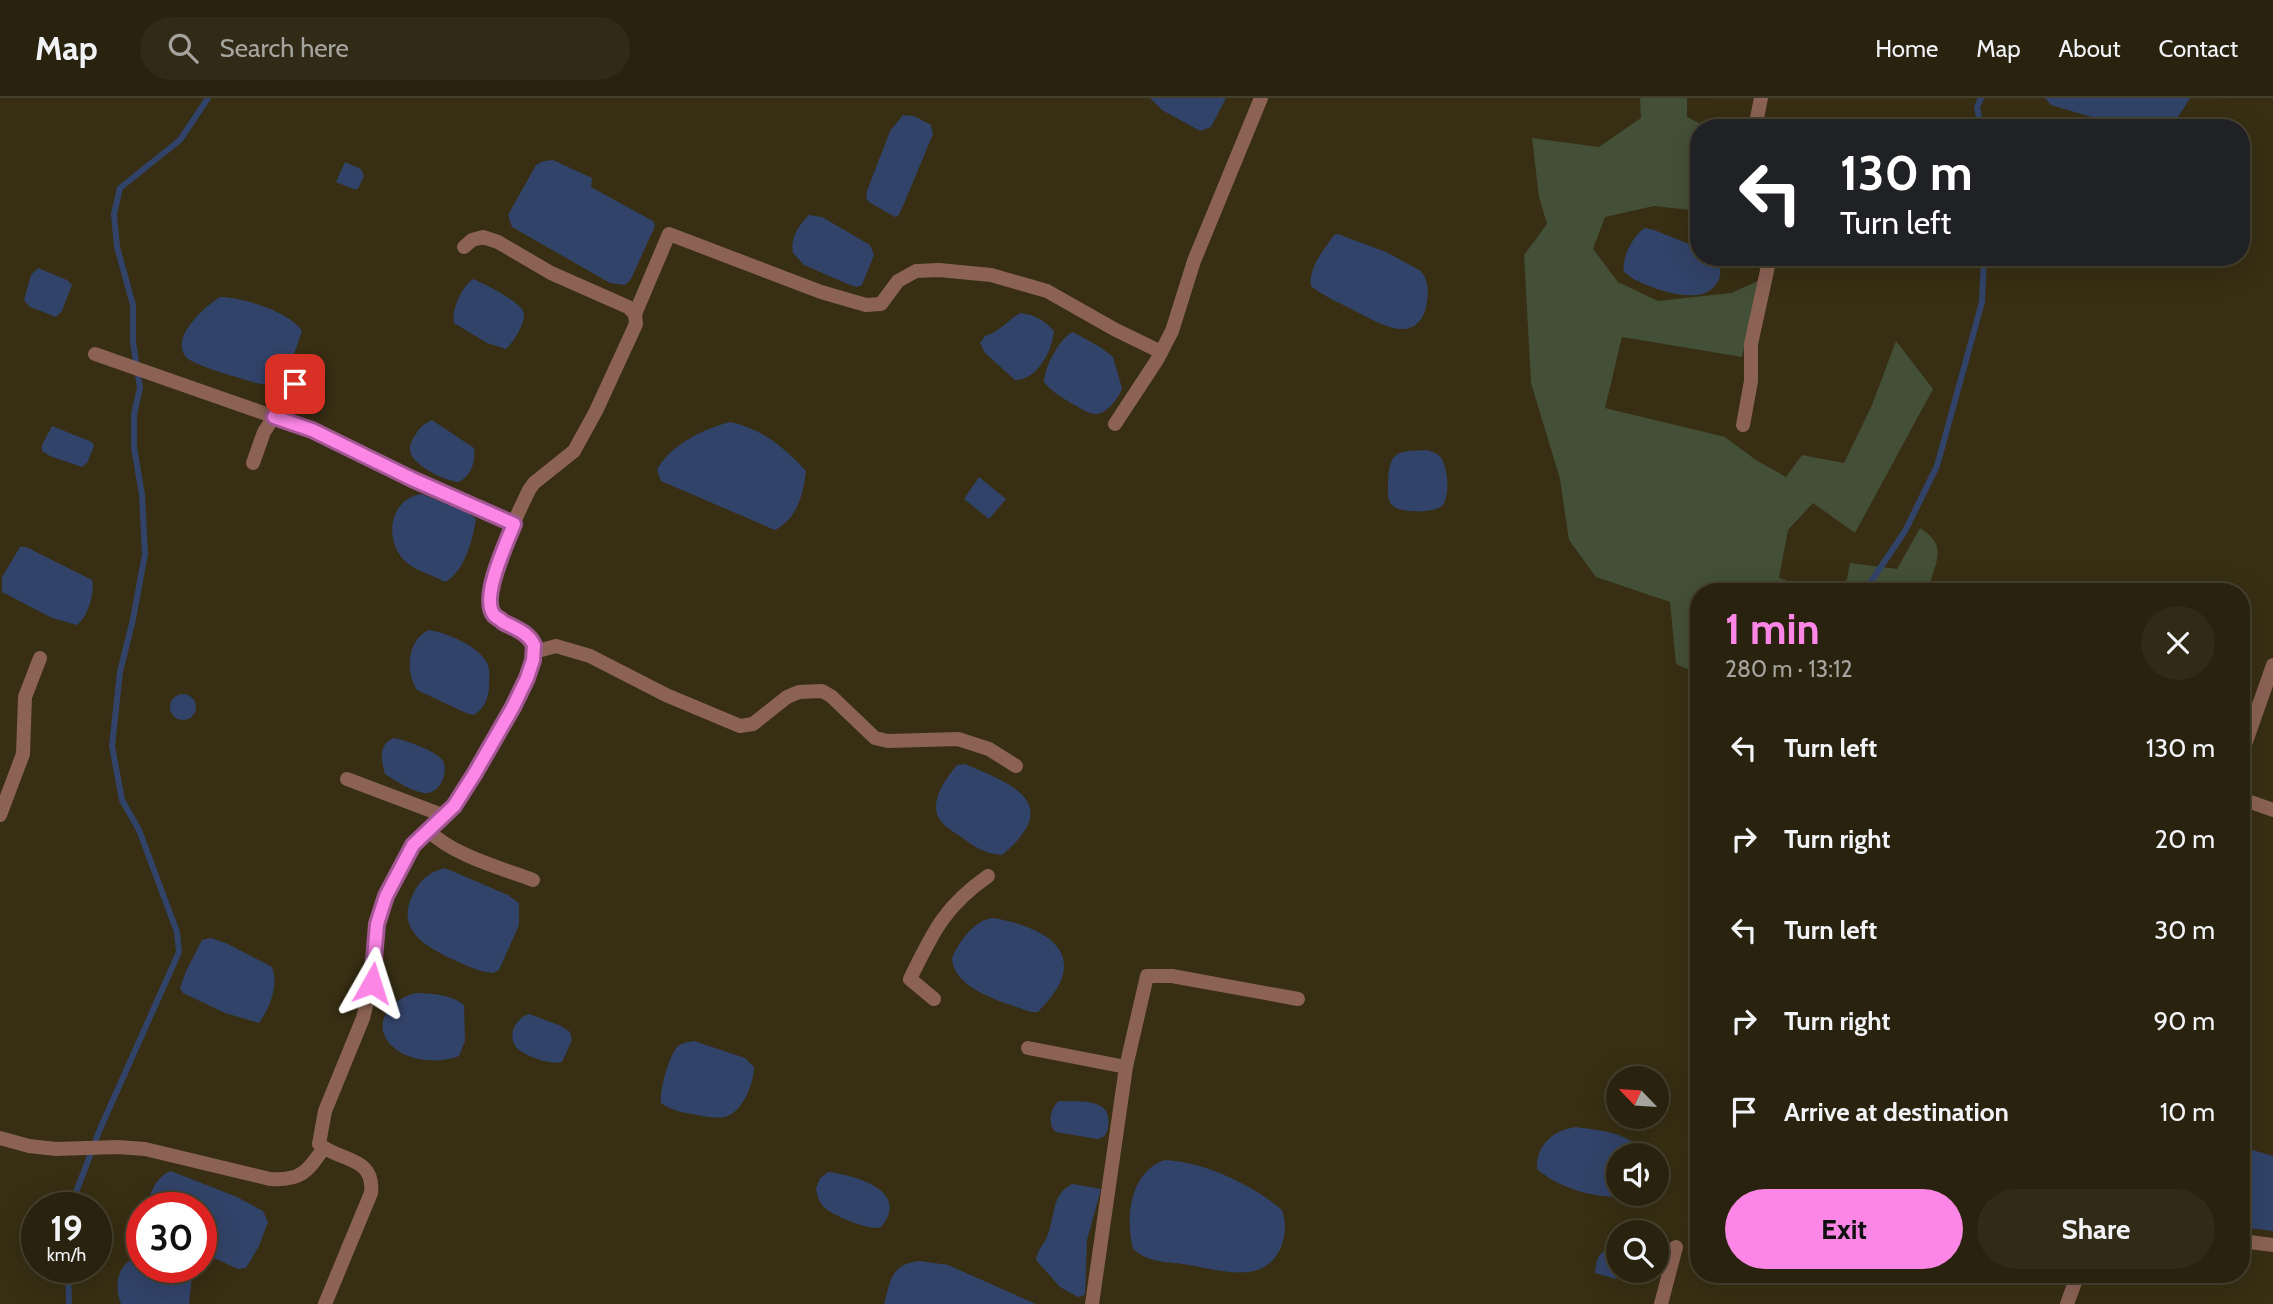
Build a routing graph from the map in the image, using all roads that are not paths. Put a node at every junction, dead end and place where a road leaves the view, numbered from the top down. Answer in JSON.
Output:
{"nodes":[{"id":1,"x":1261,"y":98,"type":"edge"},
{"id":2,"x":1761,"y":98,"type":"edge"},
{"id":3,"x":1757,"y":119,"type":"edge"},
{"id":4,"x":464,"y":247,"type":"dead end"},
{"id":5,"x":1768,"y":266,"type":"edge"},
{"id":6,"x":635,"y":314,"type":"junction"},
{"id":7,"x":1161,"y":352,"type":"junction"},
{"id":8,"x":95,"y":354,"type":"dead end"},
{"id":9,"x":306,"y":369,"type":"dead end"},
{"id":10,"x":274,"y":417,"type":"junction"},
{"id":11,"x":1115,"y":424,"type":"dead end"},
{"id":12,"x":1743,"y":425,"type":"dead end"},
{"id":13,"x":253,"y":463,"type":"dead end"},
{"id":14,"x":514,"y":524,"type":"junction"},
{"id":15,"x":534,"y":652,"type":"junction"},
{"id":16,"x":40,"y":658,"type":"dead end"},
{"id":17,"x":2273,"y":665,"type":"edge"},
{"id":18,"x":2250,"y":730,"type":"edge"},
{"id":19,"x":1016,"y":766,"type":"dead end"},
{"id":20,"x":347,"y":779,"type":"dead end"},
{"id":21,"x":2250,"y":802,"type":"edge"},
{"id":22,"x":2273,"y":810,"type":"edge"},
{"id":23,"x":0,"y":815,"type":"edge"},
{"id":24,"x":444,"y":818,"type":"junction"},
{"id":25,"x":428,"y":830,"type":"junction"},
{"id":26,"x":988,"y":876,"type":"dead end"},
{"id":27,"x":533,"y":880,"type":"dead end"},
{"id":28,"x":934,"y":999,"type":"dead end"},
{"id":29,"x":1298,"y":999,"type":"dead end"},
{"id":30,"x":1028,"y":1048,"type":"dead end"},
{"id":31,"x":1126,"y":1067,"type":"junction"},
{"id":32,"x":0,"y":1138,"type":"edge"},
{"id":33,"x":324,"y":1148,"type":"junction"},
{"id":34,"x":2250,"y":1242,"type":"edge"},
{"id":35,"x":2273,"y":1245,"type":"edge"},
{"id":36,"x":1676,"y":1247,"type":"dead end"},
{"id":37,"x":2075,"y":1283,"type":"edge"},
{"id":38,"x":325,"y":1304,"type":"edge"},
{"id":39,"x":1092,"y":1304,"type":"edge"},
{"id":40,"x":1661,"y":1304,"type":"edge"},
{"id":41,"x":2067,"y":1304,"type":"edge"}],
"edges":[{"from":1,"to":7,"type":"street"},
{"from":2,"to":3,"type":"street"},
{"from":4,"to":6,"type":"street"},
{"from":5,"to":12,"type":"street"},
{"from":6,"to":7,"type":"street"},
{"from":6,"to":14,"type":"street"},
{"from":7,"to":11,"type":"street"},
{"from":8,"to":10,"type":"street"},
{"from":9,"to":10,"type":"street"},
{"from":10,"to":13,"type":"street"},
{"from":10,"to":14,"type":"street"},
{"from":14,"to":15,"type":"street"},
{"from":15,"to":19,"type":"street"},
{"from":15,"to":24,"type":"street"},
{"from":16,"to":23,"type":"street"},
{"from":17,"to":18,"type":"street"},
{"from":20,"to":24,"type":"street"},
{"from":21,"to":22,"type":"street"},
{"from":24,"to":25,"type":"street"},
{"from":25,"to":27,"type":"street"},
{"from":25,"to":33,"type":"street"},
{"from":26,"to":28,"type":"street"},
{"from":29,"to":31,"type":"street"},
{"from":30,"to":31,"type":"street"},
{"from":31,"to":39,"type":"street"},
{"from":32,"to":33,"type":"street"},
{"from":33,"to":38,"type":"street"},
{"from":34,"to":35,"type":"street"},
{"from":36,"to":40,"type":"street"},
{"from":37,"to":41,"type":"street"}]}
